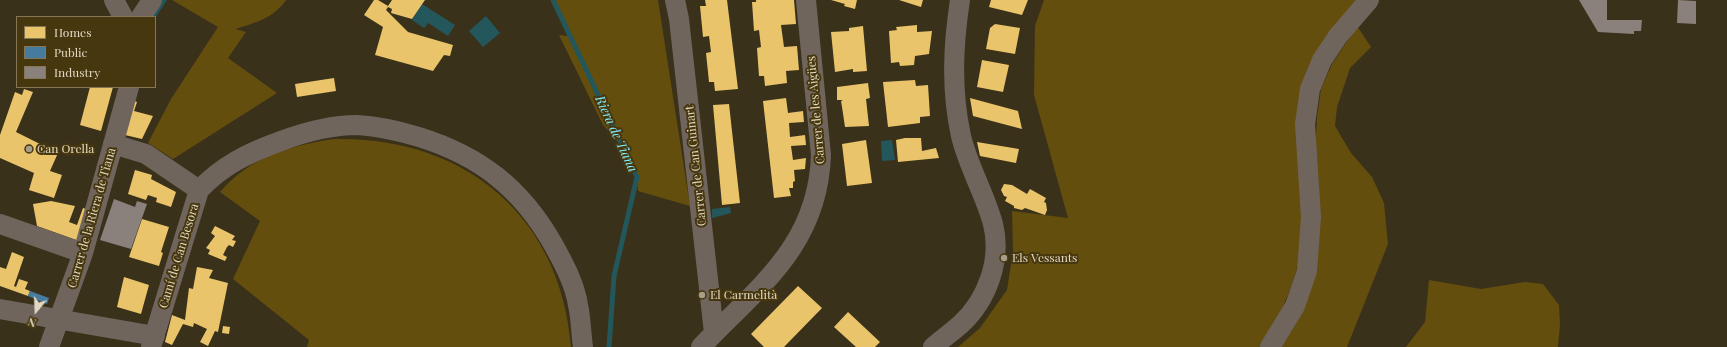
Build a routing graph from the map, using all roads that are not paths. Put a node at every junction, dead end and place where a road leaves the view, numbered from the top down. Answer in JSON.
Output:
{"nodes":[{"id":1,"x":114,"y":0,"type":"edge"},
{"id":2,"x":152,"y":0,"type":"edge"},
{"id":3,"x":675,"y":0,"type":"edge"},
{"id":4,"x":806,"y":0,"type":"edge"},
{"id":5,"x":960,"y":0,"type":"edge"},
{"id":6,"x":1369,"y":0,"type":"edge"},
{"id":7,"x":122,"y":16,"type":"edge"},
{"id":8,"x":142,"y":16,"type":"edge"},
{"id":9,"x":129,"y":88,"type":"edge"},
{"id":10,"x":113,"y":144,"type":"junction"},
{"id":11,"x":198,"y":190,"type":"junction"},
{"id":12,"x":0,"y":224,"type":"edge"},
{"id":13,"x":83,"y":253,"type":"junction"},
{"id":14,"x":0,"y":308,"type":"edge"},
{"id":15,"x":60,"y":320,"type":"junction"},
{"id":16,"x":708,"y":340,"type":"edge"},
{"id":17,"x":153,"y":342,"type":"edge"},
{"id":18,"x":49,"y":347,"type":"edge"},
{"id":19,"x":583,"y":347,"type":"edge"},
{"id":20,"x":933,"y":347,"type":"edge"},
{"id":21,"x":1270,"y":347,"type":"edge"}],
"edges":[{"from":1,"to":7,"type":"street"},
{"from":2,"to":8,"type":"street"},
{"from":3,"to":16,"type":"street","name":"Carrer de Can Guinart"},
{"from":4,"to":16,"type":"street","name":"Carrer de les Aigües"},
{"from":5,"to":20,"type":"street"},
{"from":6,"to":21,"type":"street"},
{"from":9,"to":10,"type":"street","name":"Carrer de la Riera de Tiana"},
{"from":10,"to":11,"type":"street","name":"Camí de Can Besora"},
{"from":10,"to":13,"type":"street","name":"Carrer de la Riera de Tiana"},
{"from":11,"to":17,"type":"street","name":"Camí de Can Besora"},
{"from":11,"to":19,"type":"street"},
{"from":12,"to":13,"type":"street"},
{"from":13,"to":15,"type":"street","name":"Carrer de la Riera de Tiana"},
{"from":14,"to":15,"type":"street"},
{"from":15,"to":17,"type":"street"},
{"from":15,"to":18,"type":"street","name":"Carrer de la Riera de Tiana"}]}
